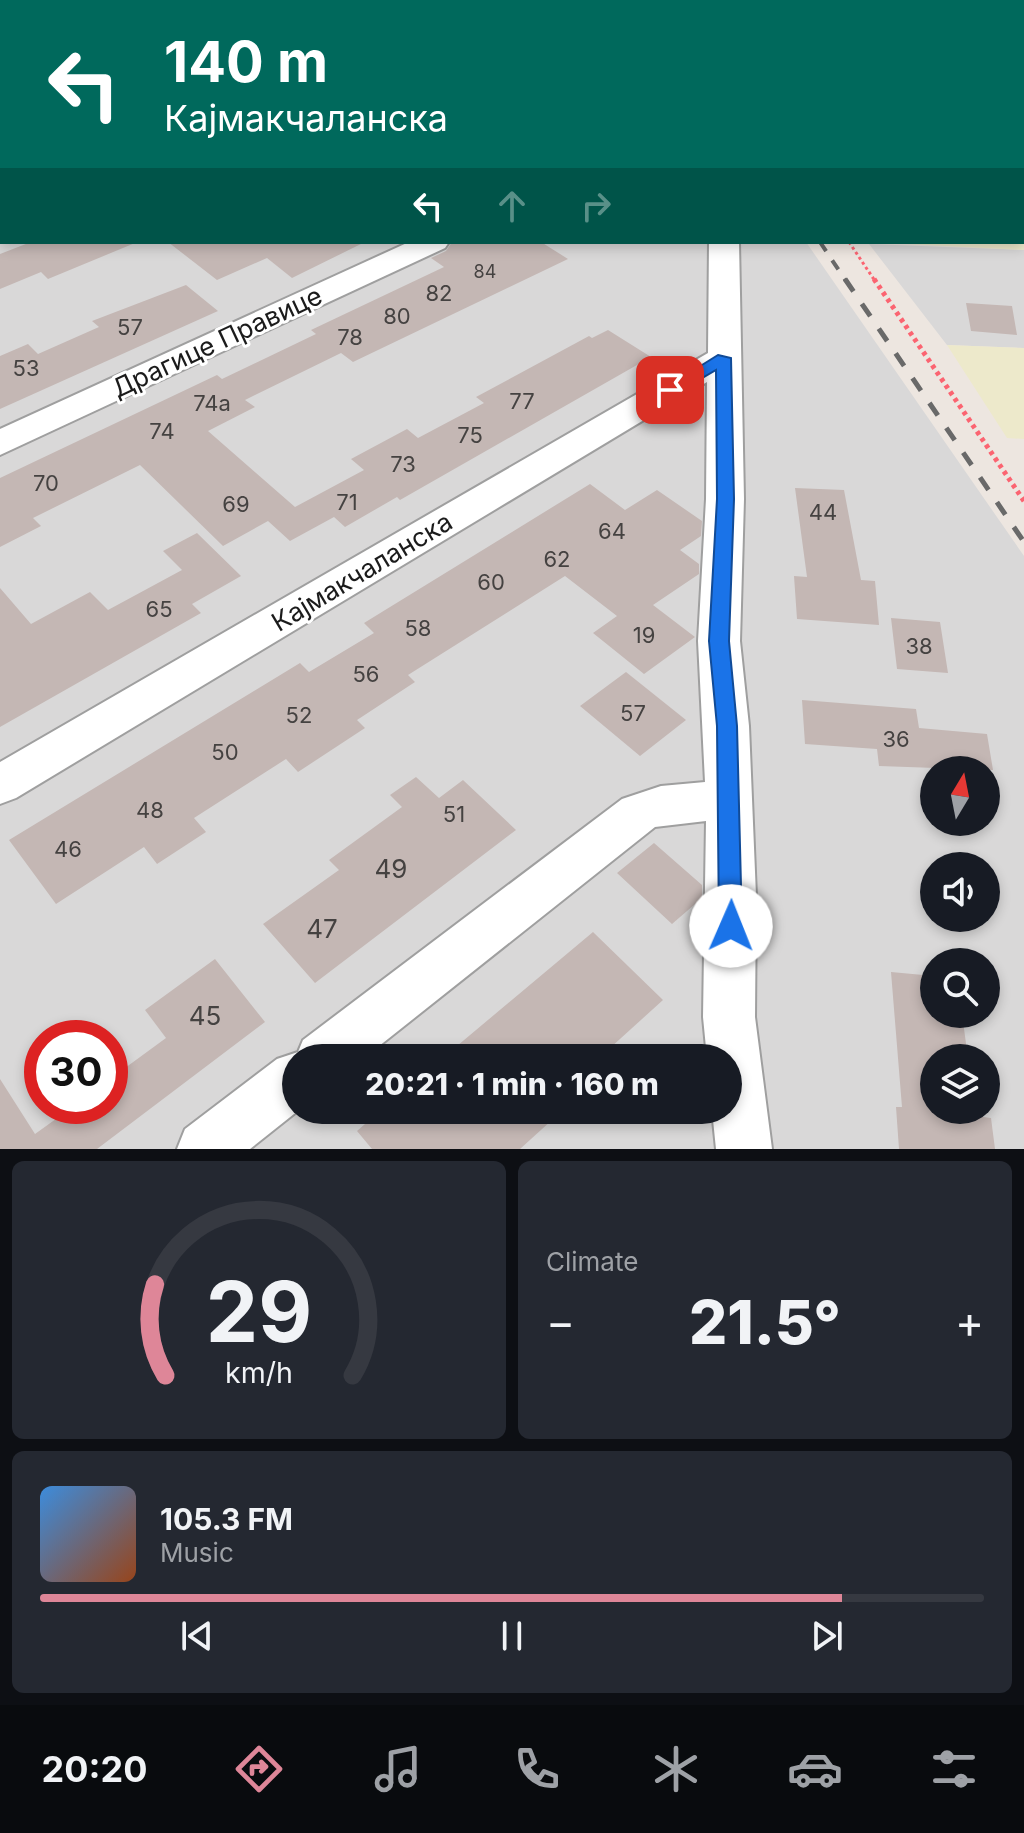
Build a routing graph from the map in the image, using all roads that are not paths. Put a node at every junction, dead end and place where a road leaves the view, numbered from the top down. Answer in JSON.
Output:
{"nodes":[{"id":1,"x":430,"y":244,"type":"edge"},
{"id":2,"x":724,"y":244,"type":"edge"},
{"id":3,"x":723,"y":358,"type":"junction"},
{"id":4,"x":0,"y":443,"type":"edge"},
{"id":5,"x":0,"y":785,"type":"edge"},
{"id":6,"x":729,"y":803,"type":"junction"},
{"id":7,"x":340,"y":1044,"type":"edge"},
{"id":8,"x":282,"y":1089,"type":"edge"},
{"id":9,"x":205,"y":1149,"type":"edge"},
{"id":10,"x":744,"y":1149,"type":"edge"}],
"edges":[{"from":1,"to":4,"type":"street","name":"Драгице Правице"},
{"from":2,"to":3,"type":"street"},
{"from":3,"to":5,"type":"street","name":"Кајмакчаланска"},
{"from":3,"to":6,"type":"street"},
{"from":6,"to":7,"type":"street"},
{"from":6,"to":10,"type":"street"},
{"from":8,"to":9,"type":"street"}]}
